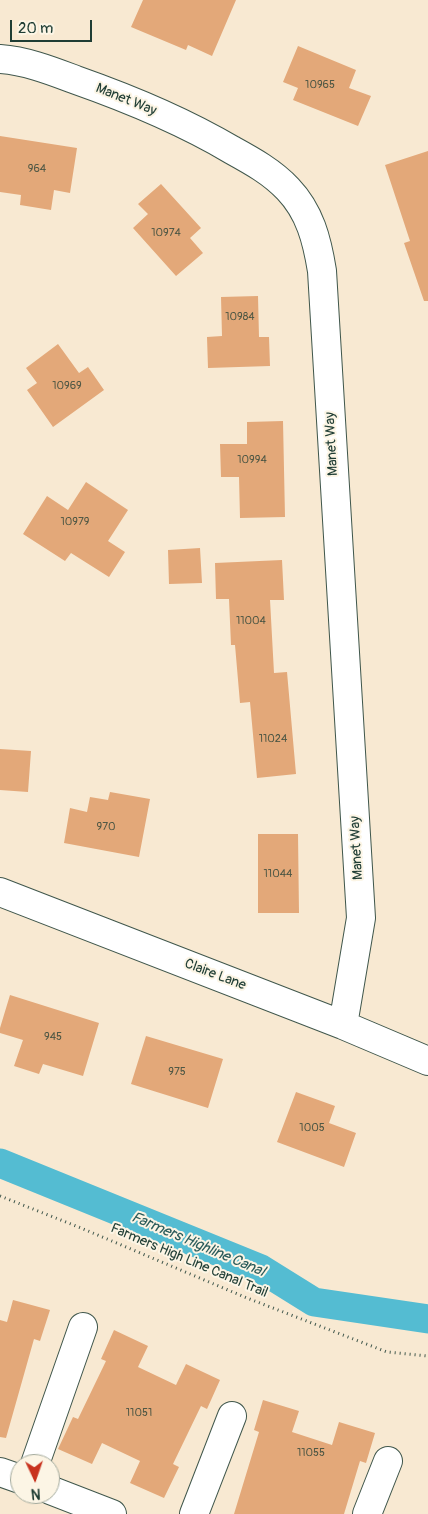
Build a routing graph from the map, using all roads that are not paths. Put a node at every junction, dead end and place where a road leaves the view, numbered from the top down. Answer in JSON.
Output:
{"nodes":[{"id":1,"x":0,"y":59,"type":"edge"},
{"id":2,"x":0,"y":892,"type":"edge"},
{"id":3,"x":343,"y":1025,"type":"junction"},
{"id":4,"x":428,"y":1061,"type":"edge"},
{"id":5,"x":82,"y":1327,"type":"dead end"},
{"id":6,"x":232,"y":1416,"type":"dead end"},
{"id":7,"x":38,"y":1454,"type":"edge"},
{"id":8,"x":388,"y":1461,"type":"dead end"},
{"id":9,"x":60,"y":1494,"type":"edge"},
{"id":10,"x":112,"y":1514,"type":"edge"},
{"id":11,"x":194,"y":1514,"type":"edge"},
{"id":12,"x":366,"y":1514,"type":"edge"}],
"edges":[{"from":1,"to":3,"type":"street","name":"Manet Way"},
{"from":2,"to":3,"type":"street","name":"Claire Lane"},
{"from":3,"to":4,"type":"street","name":"Claire Lane"},
{"from":5,"to":7,"type":"street"},
{"from":6,"to":11,"type":"street"},
{"from":8,"to":12,"type":"street"},
{"from":9,"to":10,"type":"street"}]}
